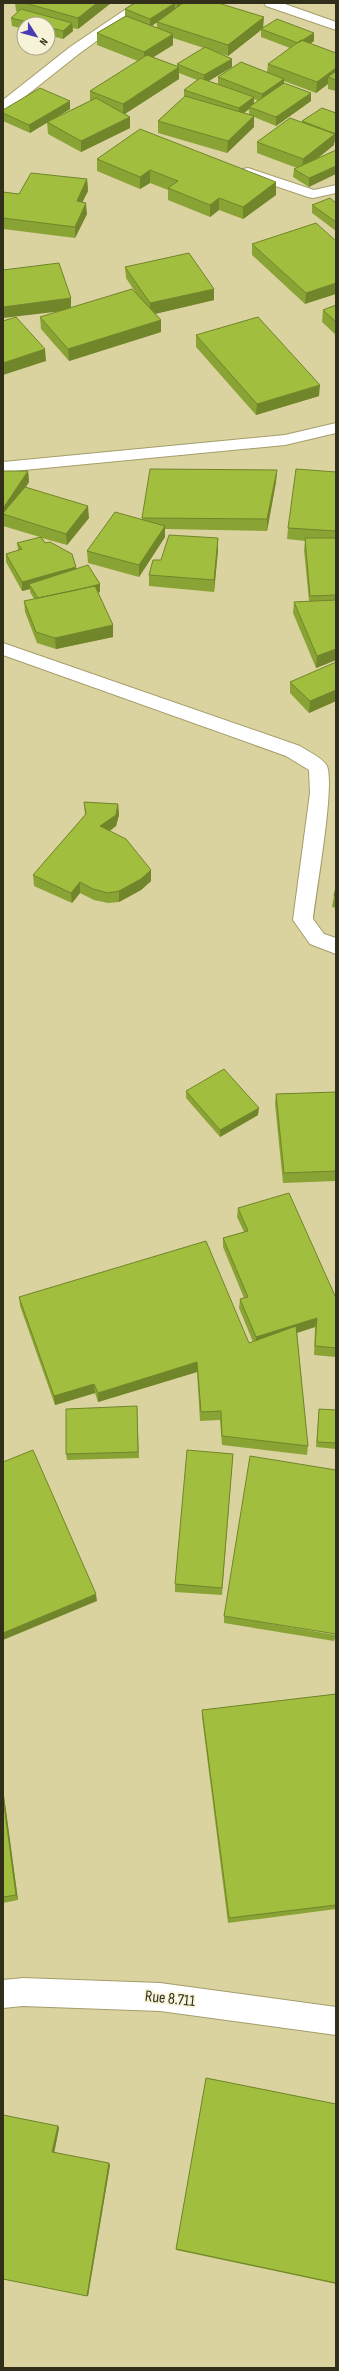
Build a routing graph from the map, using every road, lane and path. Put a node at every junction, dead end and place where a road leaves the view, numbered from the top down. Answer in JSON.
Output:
{"nodes":[{"id":1,"x":143,"y":3,"type":"edge"},
{"id":2,"x":270,"y":3,"type":"edge"},
{"id":3,"x":336,"y":26,"type":"edge"},
{"id":4,"x":3,"y":107,"type":"edge"},
{"id":5,"x":237,"y":168,"type":"edge"},
{"id":6,"x":336,"y":189,"type":"edge"},
{"id":7,"x":336,"y":428,"type":"edge"},
{"id":8,"x":3,"y":466,"type":"edge"},
{"id":9,"x":3,"y":649,"type":"edge"},
{"id":10,"x":336,"y":946,"type":"edge"},
{"id":11,"x":3,"y":1994,"type":"edge"},
{"id":12,"x":336,"y":2021,"type":"edge"}],
"edges":[{"from":1,"to":4,"type":"street"},
{"from":2,"to":3,"type":"street"},
{"from":5,"to":6,"type":"street"},
{"from":7,"to":8,"type":"street"},
{"from":9,"to":10,"type":"street"},
{"from":11,"to":12,"type":"street","name":"Rue 8.711"}]}
